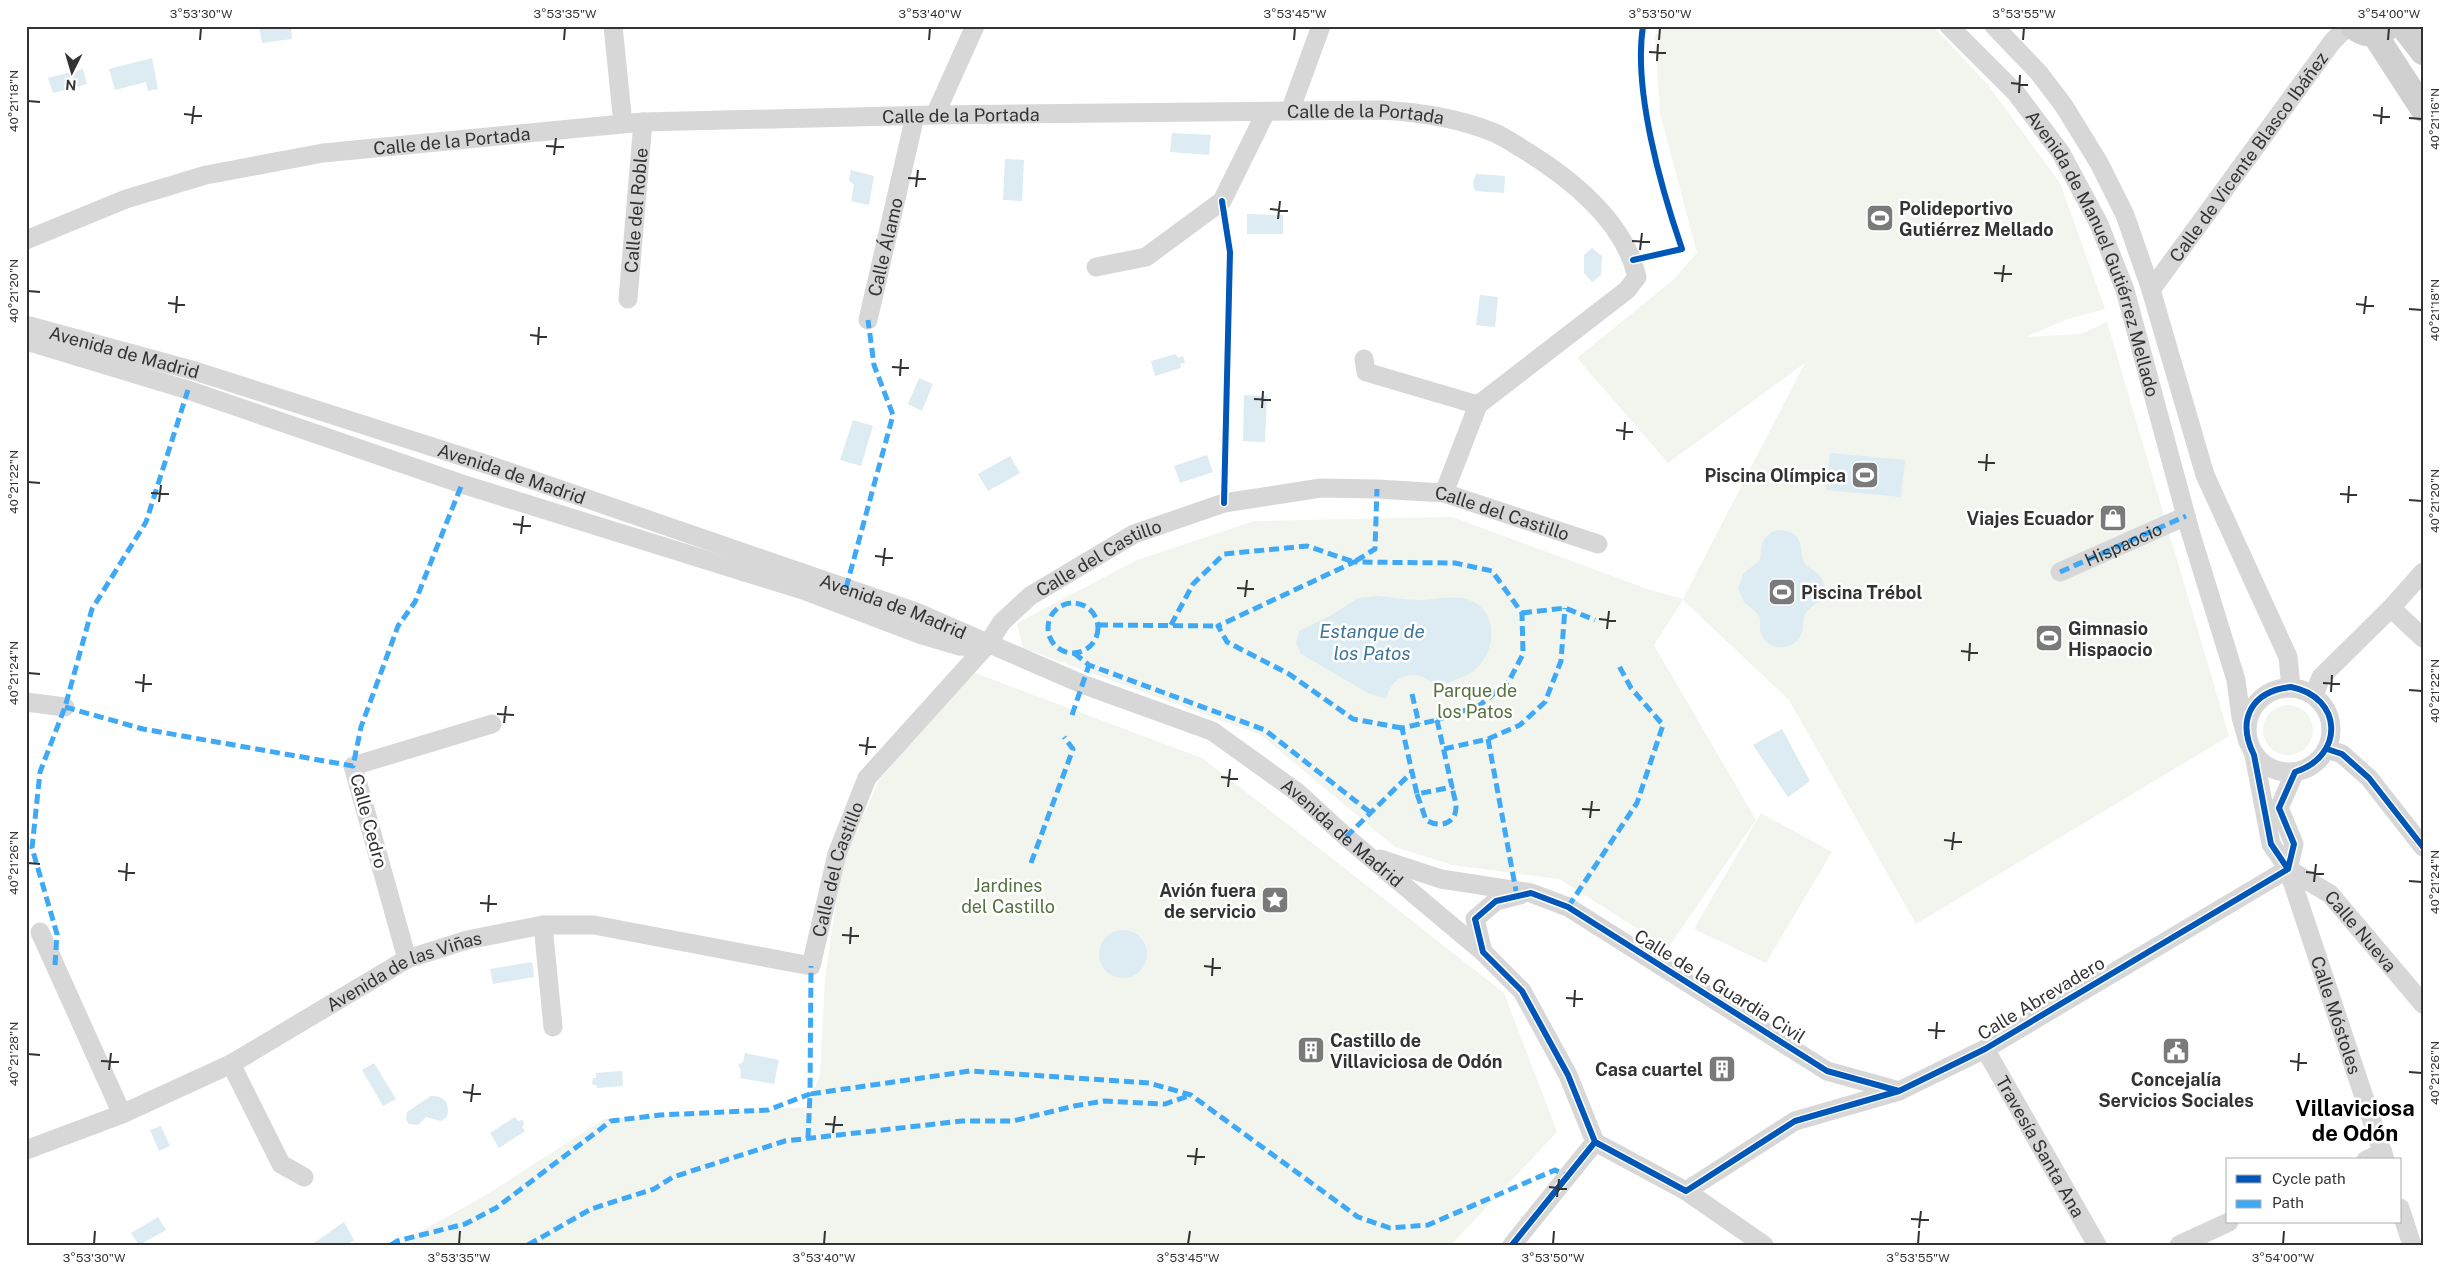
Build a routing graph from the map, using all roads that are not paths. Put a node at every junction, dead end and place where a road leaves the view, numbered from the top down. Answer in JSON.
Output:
{"nodes":[{"id":1,"x":613,"y":26,"type":"edge"},
{"id":2,"x":975,"y":26,"type":"edge"},
{"id":3,"x":1321,"y":26,"type":"edge"},
{"id":4,"x":1949,"y":26,"type":"edge"},
{"id":5,"x":1994,"y":26,"type":"edge"},
{"id":6,"x":2348,"y":26,"type":"edge"},
{"id":7,"x":2403,"y":26,"type":"edge"},
{"id":8,"x":2372,"y":29,"type":"edge"},
{"id":9,"x":2423,"y":52,"type":"edge"},
{"id":10,"x":2423,"y":109,"type":"edge"},
{"id":11,"x":1290,"y":111,"type":"junction"},
{"id":12,"x":1266,"y":112,"type":"junction"},
{"id":13,"x":935,"y":115,"type":"junction"},
{"id":14,"x":916,"y":116,"type":"junction"},
{"id":15,"x":643,"y":122,"type":"junction"},
{"id":16,"x":623,"y":124,"type":"junction"},
{"id":17,"x":26,"y":240,"type":"edge"},
{"id":18,"x":1096,"y":267,"type":"dead end"},
{"id":19,"x":2150,"y":290,"type":"junction"},
{"id":20,"x":628,"y":299,"type":"dead end"},
{"id":21,"x":868,"y":320,"type":"dead end"},
{"id":22,"x":26,"y":325,"type":"edge"},
{"id":23,"x":26,"y":341,"type":"edge"},
{"id":24,"x":1364,"y":359,"type":"dead end"},
{"id":25,"x":1478,"y":405,"type":"junction"},
{"id":26,"x":2205,"y":475,"type":"junction"},
{"id":27,"x":2177,"y":482,"type":"junction"},
{"id":28,"x":1444,"y":493,"type":"junction"},
{"id":29,"x":2186,"y":516,"type":"junction"},
{"id":30,"x":1598,"y":544,"type":"dead end"},
{"id":31,"x":2060,"y":572,"type":"dead end"},
{"id":32,"x":2423,"y":572,"type":"edge"},
{"id":33,"x":2391,"y":608,"type":"junction"},
{"id":34,"x":2423,"y":638,"type":"edge"},
{"id":35,"x":987,"y":644,"type":"junction"},
{"id":36,"x":2291,"y":687,"type":"junction"},
{"id":37,"x":2314,"y":695,"type":"junction"},
{"id":38,"x":26,"y":702,"type":"edge"},
{"id":39,"x":65,"y":707,"type":"dead end"},
{"id":40,"x":492,"y":724,"type":"dead end"},
{"id":41,"x":2251,"y":748,"type":"junction"},
{"id":42,"x":2334,"y":752,"type":"junction"},
{"id":43,"x":2294,"y":772,"type":"junction"},
{"id":44,"x":2423,"y":847,"type":"edge"},
{"id":45,"x":1371,"y":856,"type":"junction"},
{"id":46,"x":2288,"y":870,"type":"junction"},
{"id":47,"x":1531,"y":892,"type":"junction"},
{"id":48,"x":543,"y":925,"type":"junction"},
{"id":49,"x":40,"y":932,"type":"dead end"},
{"id":50,"x":1482,"y":952,"type":"junction"},
{"id":51,"x":407,"y":959,"type":"junction"},
{"id":52,"x":811,"y":966,"type":"joint"},
{"id":53,"x":2423,"y":1004,"type":"edge"},
{"id":54,"x":553,"y":1027,"type":"dead end"},
{"id":55,"x":1985,"y":1049,"type":"junction"},
{"id":56,"x":231,"y":1064,"type":"junction"},
{"id":57,"x":1899,"y":1091,"type":"junction"},
{"id":58,"x":122,"y":1114,"type":"junction"},
{"id":59,"x":1595,"y":1142,"type":"junction"},
{"id":60,"x":26,"y":1150,"type":"edge"},
{"id":61,"x":2378,"y":1157,"type":"edge"},
{"id":62,"x":304,"y":1176,"type":"dead end"},
{"id":63,"x":1686,"y":1191,"type":"junction"},
{"id":64,"x":2402,"y":1214,"type":"edge"},
{"id":65,"x":2226,"y":1223,"type":"edge"},
{"id":66,"x":1512,"y":1245,"type":"edge"},
{"id":67,"x":1764,"y":1245,"type":"edge"},
{"id":68,"x":2097,"y":1245,"type":"edge"},
{"id":69,"x":2179,"y":1245,"type":"edge"},
{"id":70,"x":2412,"y":1245,"type":"edge"}],
"edges":[{"from":1,"to":16,"type":"street"},
{"from":2,"to":13,"type":"street"},
{"from":3,"to":11,"type":"street"},
{"from":4,"to":27,"type":"street","name":"Avenida de Manuel Gutiérrez Mellado"},
{"from":5,"to":19,"type":"street","name":"Avenida de Manuel Gutiérrez Mellado"},
{"from":6,"to":19,"type":"street","name":"Calle de Vicente Blasco Ibáñez"},
{"from":7,"to":9,"type":"street"},
{"from":8,"to":10,"type":"street"},
{"from":11,"to":12,"type":"street","name":"Calle de la Portada"},
{"from":11,"to":25,"type":"street","name":"Calle de la Portada"},
{"from":12,"to":13,"type":"street","name":"Calle de la Portada"},
{"from":12,"to":18,"type":"street"},
{"from":13,"to":14,"type":"street","name":"Calle de la Portada"},
{"from":14,"to":15,"type":"street","name":"Calle de la Portada"},
{"from":14,"to":21,"type":"street","name":"Calle Álamo"},
{"from":15,"to":16,"type":"street","name":"Calle de la Portada"},
{"from":15,"to":20,"type":"street","name":"Calle del Roble"},
{"from":16,"to":17,"type":"street","name":"Calle de la Portada"},
{"from":19,"to":26,"type":"street","name":"Avenida de Manuel Gutiérrez Mellado"},
{"from":22,"to":35,"type":"street","name":"Avenida de Madrid"},
{"from":23,"to":35,"type":"street","name":"Avenida de Madrid"},
{"from":24,"to":25,"type":"street"},
{"from":25,"to":28,"type":"street"},
{"from":26,"to":27,"type":"street"},
{"from":26,"to":36,"type":"street","name":"Avenida de Manuel Gutiérrez Mellado"},
{"from":27,"to":29,"type":"street","name":"Avenida de Manuel Gutiérrez Mellado"},
{"from":28,"to":30,"type":"street","name":"Calle del Castillo"},
{"from":28,"to":35,"type":"street","name":"Calle del Castillo"},
{"from":29,"to":31,"type":"street","name":"Hispaocio"},
{"from":29,"to":41,"type":"street","name":"Avenida de Manuel Gutiérrez Mellado"},
{"from":32,"to":33,"type":"street"},
{"from":33,"to":34,"type":"street"},
{"from":33,"to":37,"type":"street"},
{"from":35,"to":45,"type":"street","name":"Avenida de Madrid"},
{"from":35,"to":52,"type":"street","name":"Calle del Castillo"},
{"from":36,"to":37,"type":"street"},
{"from":36,"to":41,"type":"street"},
{"from":37,"to":42,"type":"street"},
{"from":38,"to":39,"type":"street"},
{"from":40,"to":51,"type":"street","name":"Calle Cedro"},
{"from":41,"to":43,"type":"street"},
{"from":41,"to":46,"type":"street","name":"Calle Nueva"},
{"from":42,"to":43,"type":"street"},
{"from":42,"to":44,"type":"street"},
{"from":43,"to":46,"type":"street"},
{"from":45,"to":47,"type":"street","name":"Calle de la Guardia Civil"},
{"from":45,"to":50,"type":"street","name":"Avenida de Madrid"},
{"from":46,"to":53,"type":"street","name":"Calle Nueva"},
{"from":46,"to":55,"type":"street","name":"Calle Abrevadero"},
{"from":46,"to":61,"type":"street","name":"Calle Móstoles"},
{"from":47,"to":50,"type":"street"},
{"from":47,"to":57,"type":"street","name":"Calle de la Guardia Civil"},
{"from":48,"to":51,"type":"street","name":"Avenida de las Viñas"},
{"from":48,"to":52,"type":"street","name":"Avenida de las Viñas"},
{"from":48,"to":54,"type":"street"},
{"from":49,"to":58,"type":"street"},
{"from":50,"to":59,"type":"street","name":"Avenida de Madrid"},
{"from":51,"to":56,"type":"street","name":"Avenida de las Viñas"},
{"from":55,"to":57,"type":"street","name":"Calle Abrevadero"},
{"from":55,"to":68,"type":"street","name":"Travesía Santa Ana"},
{"from":56,"to":58,"type":"street","name":"Avenida de las Viñas"},
{"from":56,"to":62,"type":"street"},
{"from":57,"to":63,"type":"street","name":"Calle Abrevadero"},
{"from":58,"to":60,"type":"street","name":"Avenida de las Viñas"},
{"from":59,"to":63,"type":"street"},
{"from":59,"to":66,"type":"street"},
{"from":63,"to":67,"type":"street"},
{"from":64,"to":70,"type":"street"},
{"from":65,"to":69,"type":"street"}]}
